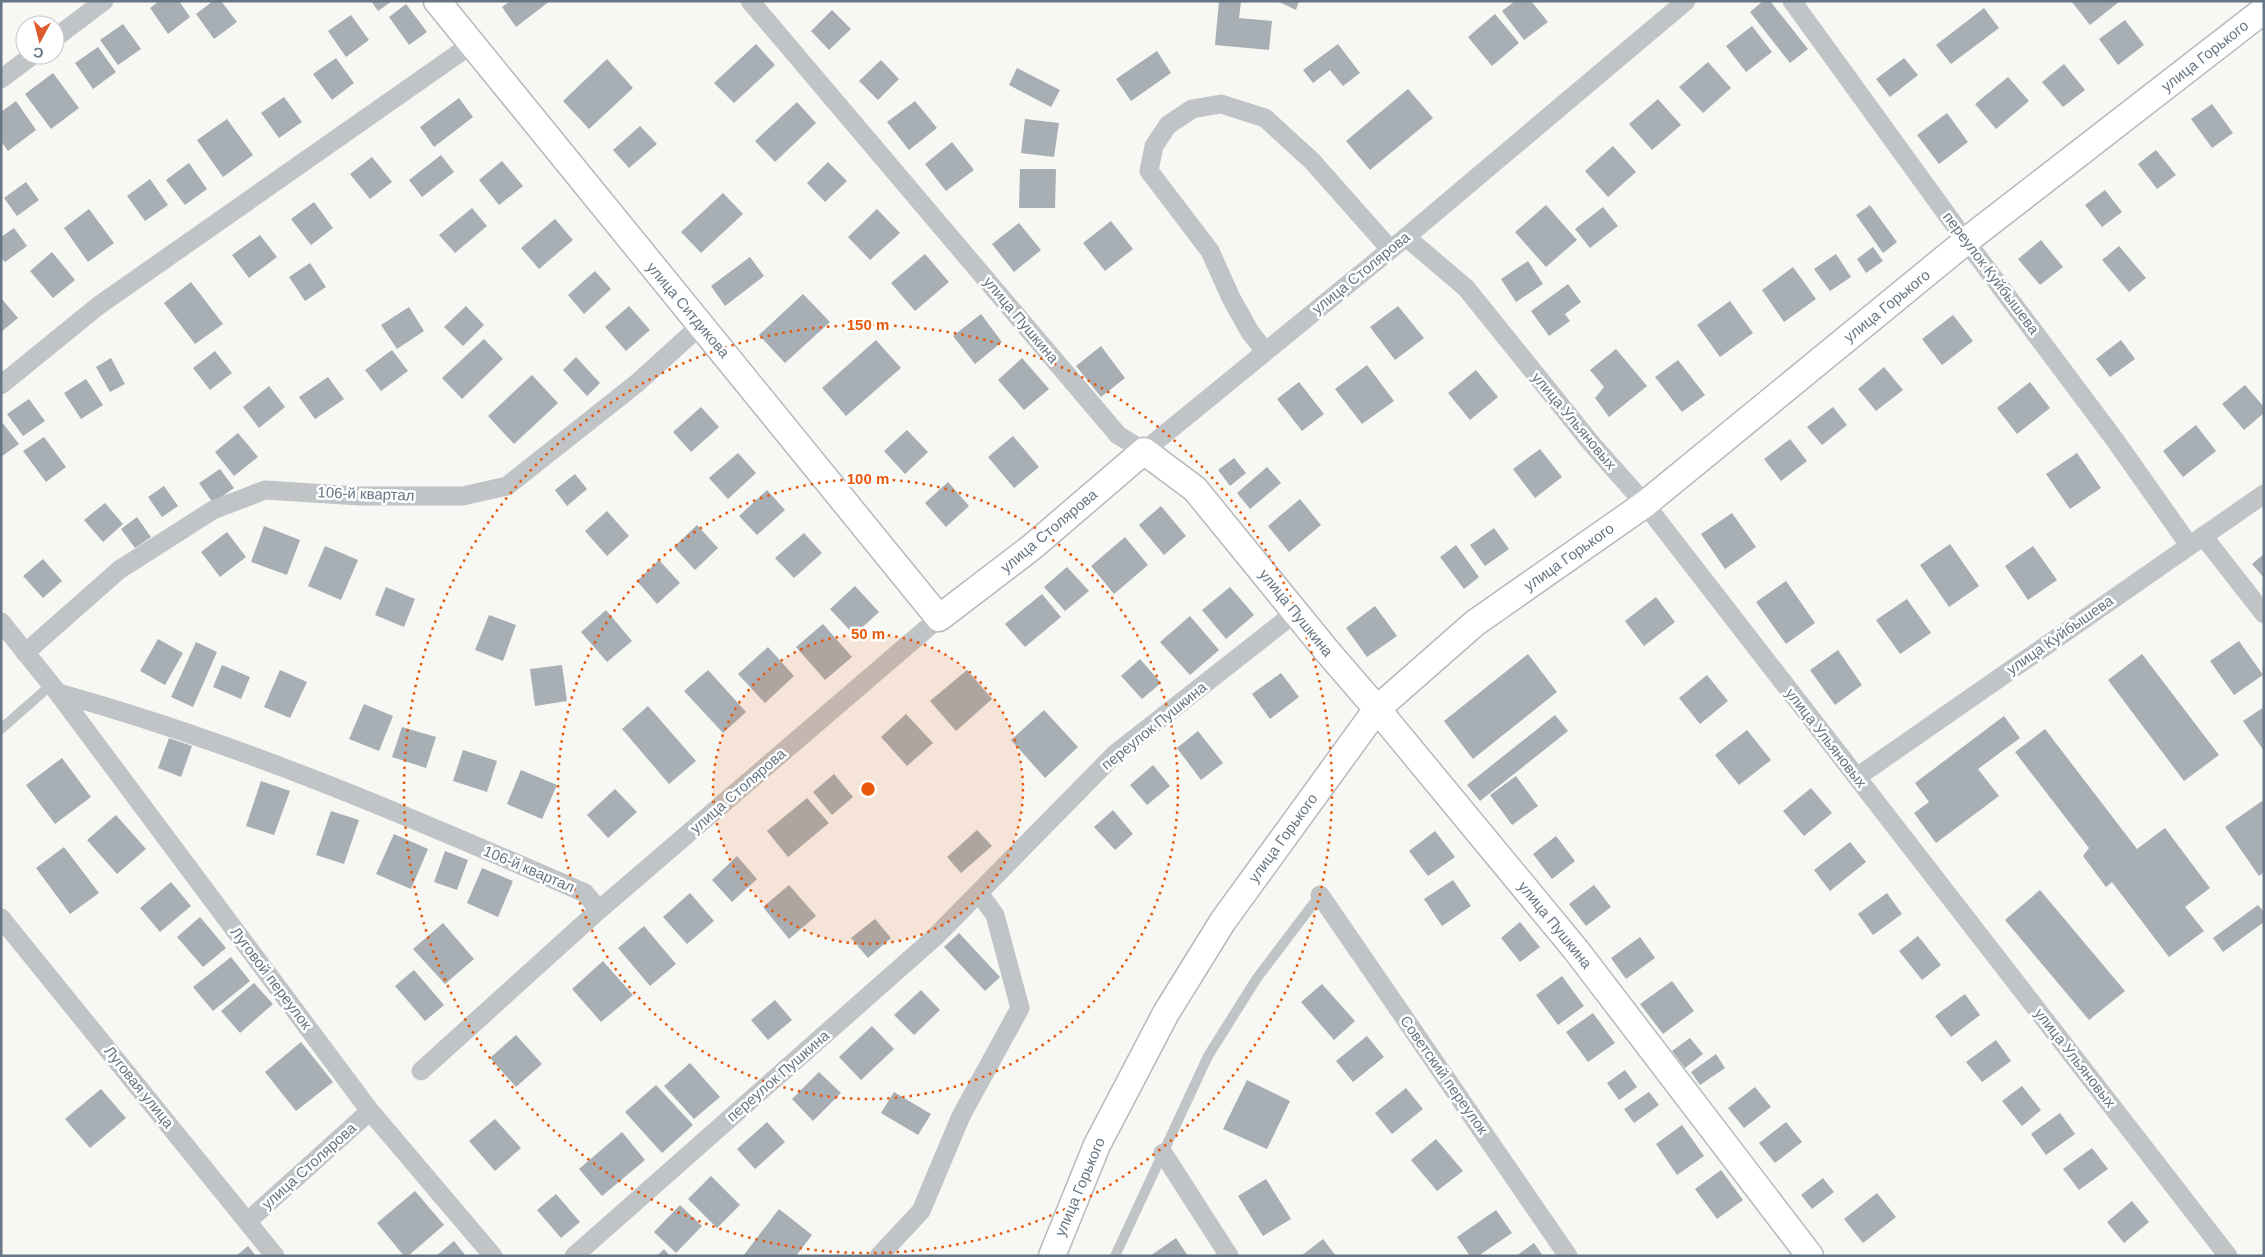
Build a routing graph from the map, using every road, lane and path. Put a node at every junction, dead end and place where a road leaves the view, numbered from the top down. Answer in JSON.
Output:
{"nodes":[{"id":1,"x":104,"y":1,"type":"edge"},
{"id":2,"x":437,"y":1,"type":"edge"},
{"id":3,"x":750,"y":1,"type":"edge"},
{"id":4,"x":1686,"y":1,"type":"edge"},
{"id":5,"x":1792,"y":1,"type":"edge"},
{"id":6,"x":2264,"y":10,"type":"edge"},
{"id":7,"x":65,"y":30,"type":"edge"},
{"id":8,"x":472,"y":44,"type":"junction"},
{"id":9,"x":20,"y":65,"type":"edge"},
{"id":10,"x":1,"y":79,"type":"edge"},
{"id":11,"x":1406,"y":237,"type":"junction"},
{"id":12,"x":1966,"y":241,"type":"junction"},
{"id":13,"x":1390,"y":249,"type":"junction"},
{"id":14,"x":701,"y":326,"type":"junction"},
{"id":15,"x":1265,"y":351,"type":"junction"},
{"id":16,"x":1,"y":385,"type":"edge"},
{"id":17,"x":1144,"y":451,"type":"junction"},
{"id":18,"x":2264,"y":494,"type":"edge"},
{"id":19,"x":1645,"y":504,"type":"junction"},
{"id":20,"x":2196,"y":540,"type":"junction"},
{"id":21,"x":1296,"y":612,"type":"junction"},
{"id":22,"x":2264,"y":614,"type":"edge"},
{"id":23,"x":939,"y":618,"type":"junction"},
{"id":24,"x":1,"y":622,"type":"edge"},
{"id":25,"x":25,"y":653,"type":"junction"},
{"id":26,"x":54,"y":689,"type":"junction"},
{"id":27,"x":1377,"y":709,"type":"junction"},
{"id":28,"x":1,"y":729,"type":"edge"},
{"id":29,"x":1857,"y":777,"type":"junction"},
{"id":30,"x":979,"y":893,"type":"junction"},
{"id":31,"x":1320,"y":895,"type":"joint"},
{"id":32,"x":599,"y":910,"type":"junction"},
{"id":33,"x":1,"y":918,"type":"edge"},
{"id":34,"x":421,"y":1071,"type":"dead end"},
{"id":35,"x":370,"y":1111,"type":"junction"},
{"id":36,"x":1163,"y":1153,"type":"junction"},
{"id":37,"x":248,"y":1221,"type":"junction"},
{"id":38,"x":275,"y":1256,"type":"edge"},
{"id":39,"x":493,"y":1256,"type":"edge"},
{"id":40,"x":574,"y":1256,"type":"edge"},
{"id":41,"x":879,"y":1256,"type":"edge"},
{"id":42,"x":1052,"y":1256,"type":"edge"},
{"id":43,"x":1115,"y":1256,"type":"edge"},
{"id":44,"x":1229,"y":1256,"type":"edge"},
{"id":45,"x":1568,"y":1256,"type":"edge"},
{"id":46,"x":1810,"y":1256,"type":"edge"},
{"id":47,"x":2228,"y":1256,"type":"edge"}],
"edges":[{"from":1,"to":7,"type":"street"},
{"from":2,"to":8,"type":"street","name":"улица Ситдикова"},
{"from":3,"to":17,"type":"street","name":"улица Пушкина"},
{"from":4,"to":11,"type":"street","name":"улица Столярова"},
{"from":5,"to":12,"type":"street","name":"переулок Куйбышева"},
{"from":6,"to":12,"type":"street","name":"улица Горького"},
{"from":8,"to":14,"type":"street","name":"улица Ситдикова"},
{"from":8,"to":16,"type":"street"},
{"from":9,"to":10,"type":"street"},
{"from":11,"to":13,"type":"street","name":"улица Столярова"},
{"from":11,"to":19,"type":"street","name":"улица Ульяновых"},
{"from":12,"to":19,"type":"street","name":"улица Горького"},
{"from":12,"to":20,"type":"street","name":"переулок Куйбышева"},
{"from":13,"to":15,"type":"street","name":"улица Столярова"},
{"from":13,"to":15,"type":"street"},
{"from":14,"to":23,"type":"street","name":"улица Ситдикова"},
{"from":14,"to":25,"type":"street","name":"106-й квартал"},
{"from":15,"to":17,"type":"street","name":"улица Столярова"},
{"from":17,"to":21,"type":"street","name":"улица Пушкина"},
{"from":17,"to":23,"type":"street","name":"улица Столярова"},
{"from":18,"to":20,"type":"street","name":"улица Куйбышева"},
{"from":19,"to":27,"type":"street","name":"улица Горького"},
{"from":19,"to":29,"type":"street","name":"улица Ульяновых"},
{"from":20,"to":22,"type":"street","name":"переулок Куйбышева"},
{"from":20,"to":29,"type":"street","name":"улица Куйбышева"},
{"from":21,"to":27,"type":"street","name":"улица Пушкина"},
{"from":21,"to":30,"type":"street","name":"переулок Пушкина"},
{"from":23,"to":32,"type":"street","name":"улица Столярова"},
{"from":24,"to":25,"type":"street","name":"Луговой переулок"},
{"from":25,"to":26,"type":"street","name":"Луговой переулок"},
{"from":26,"to":28,"type":"lane"},
{"from":26,"to":32,"type":"street","name":"106-й квартал"},
{"from":26,"to":35,"type":"street","name":"Луговой переулок"},
{"from":27,"to":42,"type":"street","name":"улица Горького"},
{"from":27,"to":46,"type":"street","name":"улица Пушкина"},
{"from":29,"to":47,"type":"street","name":"улица Ульяновых"},
{"from":30,"to":40,"type":"street","name":"переулок Пушкина"},
{"from":30,"to":41,"type":"street"},
{"from":31,"to":36,"type":"lane"},
{"from":31,"to":45,"type":"street","name":"Советский переулок"},
{"from":32,"to":34,"type":"street","name":"улица Столярова"},
{"from":33,"to":37,"type":"street","name":"Луговая улица"},
{"from":35,"to":37,"type":"street","name":"улица Столярова"},
{"from":35,"to":39,"type":"street","name":"Луговой переулок"},
{"from":36,"to":43,"type":"lane"},
{"from":36,"to":44,"type":"street"},
{"from":37,"to":38,"type":"street","name":"Луговая улица"}]}
